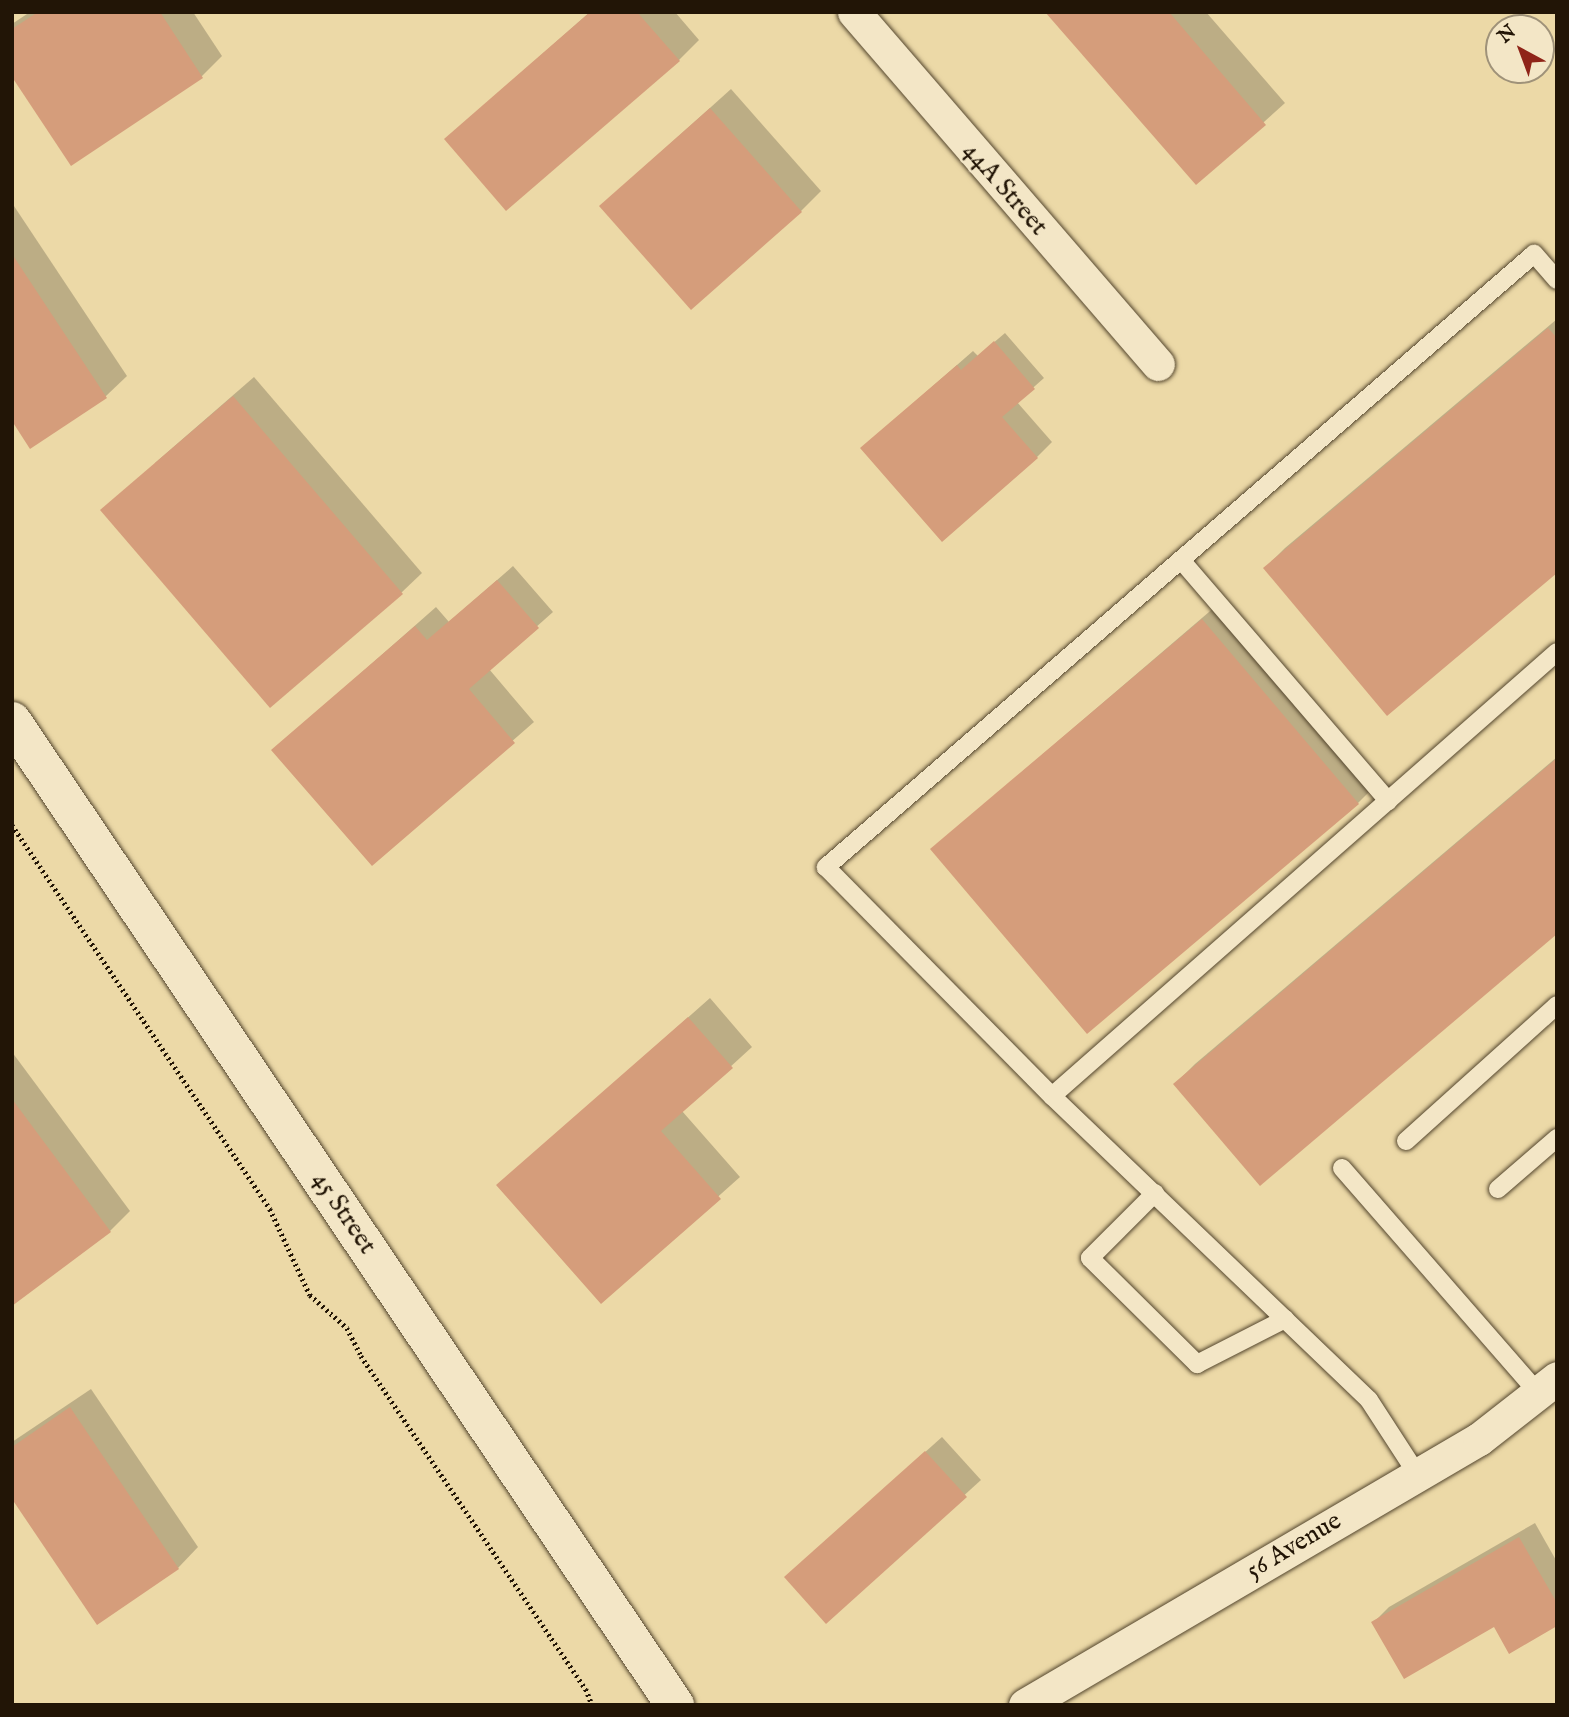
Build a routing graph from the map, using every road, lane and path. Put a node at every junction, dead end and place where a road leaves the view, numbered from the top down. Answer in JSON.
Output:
{"nodes":[{"id":1,"x":854,"y":12,"type":"edge"},
{"id":2,"x":1557,"y":280,"type":"edge"},
{"id":3,"x":1158,"y":364,"type":"dead end"},
{"id":4,"x":1181,"y":560,"type":"junction"},
{"id":5,"x":1557,"y":652,"type":"edge"},
{"id":6,"x":12,"y":721,"type":"edge"},
{"id":7,"x":1388,"y":801,"type":"junction"},
{"id":8,"x":12,"y":825,"type":"edge"},
{"id":9,"x":1557,"y":1005,"type":"edge"},
{"id":10,"x":1052,"y":1096,"type":"junction"},
{"id":11,"x":1557,"y":1138,"type":"edge"},
{"id":12,"x":1406,"y":1141,"type":"dead end"},
{"id":13,"x":1342,"y":1168,"type":"dead end"},
{"id":14,"x":1498,"y":1189,"type":"dead end"},
{"id":15,"x":1155,"y":1193,"type":"junction"},
{"id":16,"x":1285,"y":1319,"type":"junction"},
{"id":17,"x":1548,"y":1386,"type":"edge"},
{"id":18,"x":1417,"y":1474,"type":"junction"},
{"id":19,"x":592,"y":1705,"type":"edge"},
{"id":20,"x":675,"y":1705,"type":"edge"},
{"id":21,"x":1025,"y":1705,"type":"edge"}],
"edges":[{"from":1,"to":3,"type":"street","name":"44A Street"},
{"from":2,"to":4,"type":"lane"},
{"from":4,"to":7,"type":"lane"},
{"from":4,"to":10,"type":"lane"},
{"from":5,"to":7,"type":"lane"},
{"from":6,"to":20,"type":"main road","name":"45 Street"},
{"from":7,"to":10,"type":"lane"},
{"from":8,"to":19,"type":"path"},
{"from":9,"to":12,"type":"lane"},
{"from":10,"to":15,"type":"lane"},
{"from":11,"to":14,"type":"lane"},
{"from":13,"to":17,"type":"lane"},
{"from":15,"to":16,"type":"lane"},
{"from":15,"to":16,"type":"lane"},
{"from":16,"to":18,"type":"lane"},
{"from":17,"to":18,"type":"street","name":"56 Avenue"},
{"from":18,"to":21,"type":"street","name":"56 Avenue"}]}
